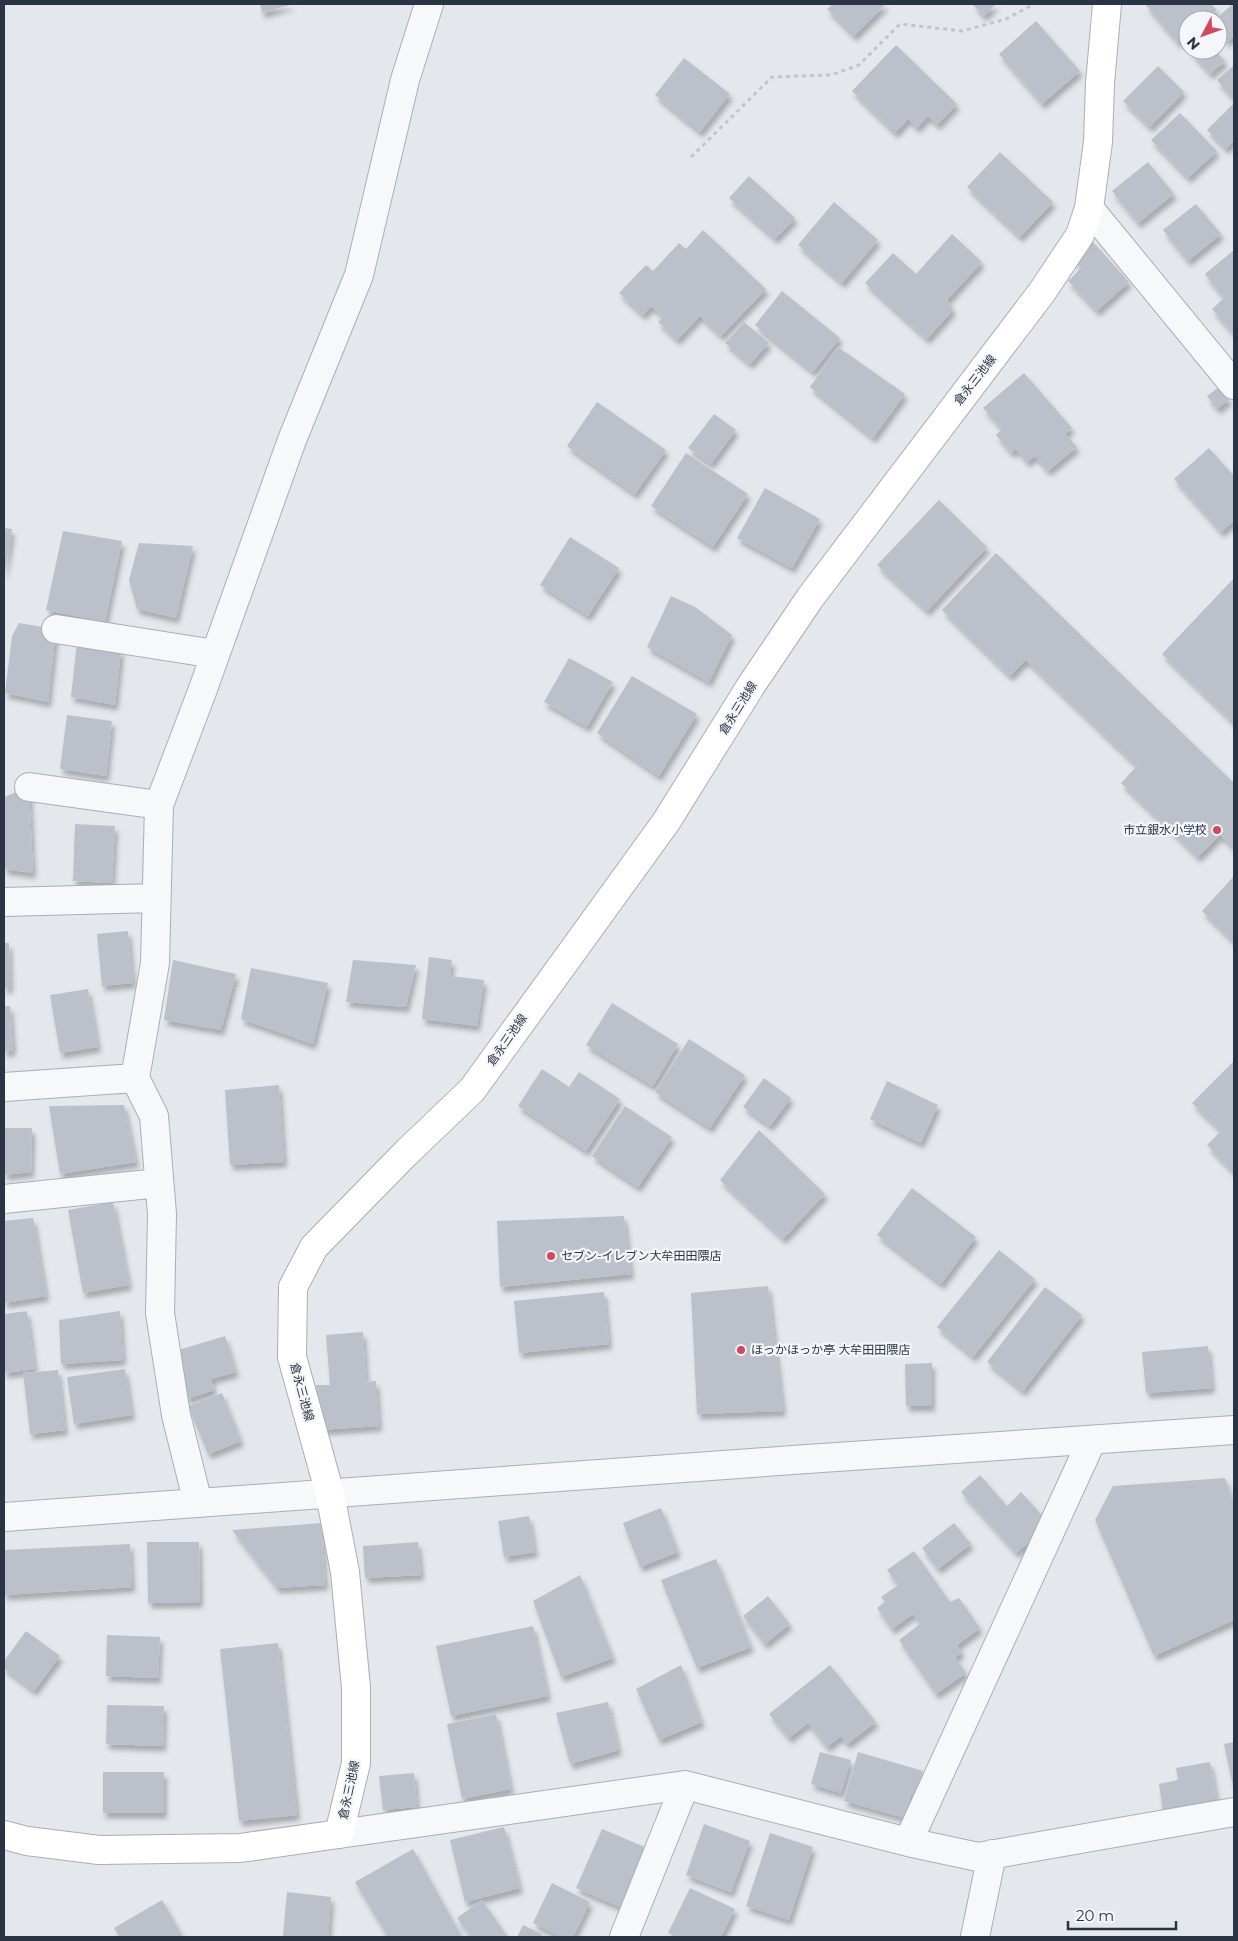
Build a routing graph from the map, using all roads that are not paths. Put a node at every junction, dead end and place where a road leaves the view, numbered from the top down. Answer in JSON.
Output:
{"nodes":[{"id":1,"x":429,"y":4,"type":"edge"},
{"id":2,"x":1107,"y":4,"type":"edge"},
{"id":3,"x":1089,"y":208,"type":"junction"},
{"id":4,"x":1234,"y":385,"type":"edge"},
{"id":5,"x":56,"y":629,"type":"dead end"},
{"id":6,"x":215,"y":654,"type":"junction"},
{"id":7,"x":29,"y":787,"type":"dead end"},
{"id":8,"x":159,"y":805,"type":"junction"},
{"id":9,"x":156,"y":898,"type":"junction"},
{"id":10,"x":4,"y":902,"type":"edge"},
{"id":11,"x":136,"y":1078,"type":"junction"},
{"id":12,"x":4,"y":1087,"type":"edge"},
{"id":13,"x":159,"y":1183,"type":"junction"},
{"id":14,"x":4,"y":1199,"type":"edge"},
{"id":15,"x":1234,"y":1430,"type":"edge"},
{"id":16,"x":1092,"y":1440,"type":"junction"},
{"id":17,"x":330,"y":1494,"type":"junction"},
{"id":18,"x":198,"y":1503,"type":"junction"},
{"id":19,"x":4,"y":1517,"type":"edge"},
{"id":20,"x":685,"y":1785,"type":"junction"},
{"id":21,"x":1234,"y":1812,"type":"edge"},
{"id":22,"x":339,"y":1834,"type":"junction"},
{"id":23,"x":4,"y":1835,"type":"edge"},
{"id":24,"x":908,"y":1842,"type":"junction"},
{"id":25,"x":992,"y":1854,"type":"junction"},
{"id":26,"x":624,"y":1937,"type":"edge"},
{"id":27,"x":975,"y":1937,"type":"edge"}],
"edges":[{"from":1,"to":6,"type":"street"},
{"from":2,"to":3,"type":"main road","name":"倉永三池線"},
{"from":3,"to":4,"type":"street"},
{"from":3,"to":17,"type":"main road","name":"倉永三池線"},
{"from":5,"to":6,"type":"street"},
{"from":6,"to":8,"type":"street"},
{"from":7,"to":8,"type":"street"},
{"from":8,"to":9,"type":"street"},
{"from":9,"to":10,"type":"street"},
{"from":9,"to":11,"type":"street"},
{"from":11,"to":12,"type":"street"},
{"from":11,"to":13,"type":"street"},
{"from":13,"to":14,"type":"street"},
{"from":13,"to":18,"type":"street"},
{"from":15,"to":16,"type":"street"},
{"from":16,"to":17,"type":"street"},
{"from":16,"to":24,"type":"street"},
{"from":17,"to":18,"type":"street"},
{"from":17,"to":22,"type":"main road","name":"倉永三池線"},
{"from":18,"to":19,"type":"street"},
{"from":20,"to":22,"type":"street"},
{"from":20,"to":24,"type":"street"},
{"from":20,"to":26,"type":"street"},
{"from":21,"to":25,"type":"street"},
{"from":22,"to":23,"type":"main road","name":"倉永三池線"},
{"from":24,"to":25,"type":"street"},
{"from":25,"to":27,"type":"street"}]}
